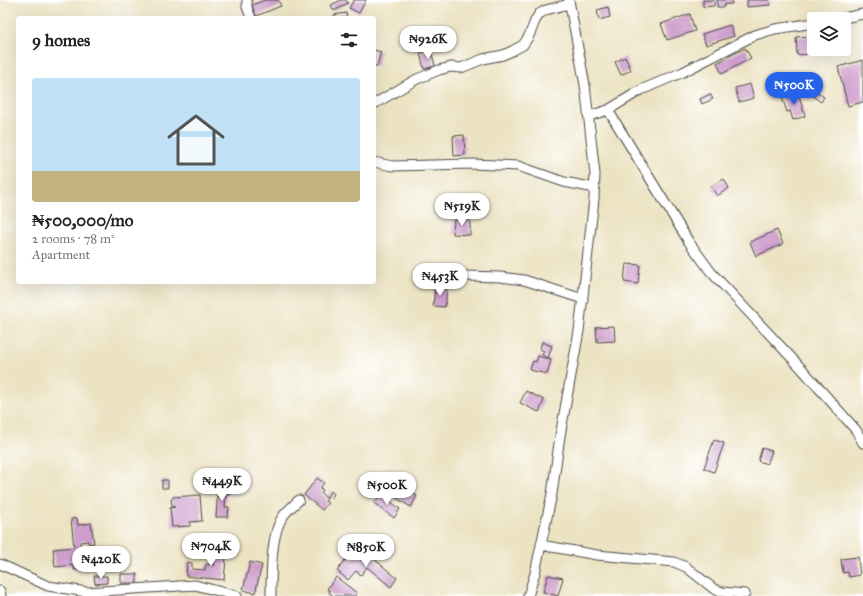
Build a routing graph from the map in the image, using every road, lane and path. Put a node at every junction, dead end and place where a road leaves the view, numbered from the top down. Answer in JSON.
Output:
{"nodes":[{"id":1,"x":247,"y":0,"type":"edge"},
{"id":2,"x":569,"y":2,"type":"edge"},
{"id":3,"x":863,"y":14,"type":"edge"},
{"id":4,"x":251,"y":16,"type":"edge"},
{"id":5,"x":851,"y":17,"type":"edge"},
{"id":6,"x":807,"y":24,"type":"edge"},
{"id":7,"x":376,"y":103,"type":"edge"},
{"id":8,"x":608,"y":110,"type":"junction"},
{"id":9,"x":589,"y":116,"type":"junction"},
{"id":10,"x":376,"y":162,"type":"edge"},
{"id":11,"x":595,"y":188,"type":"junction"},
{"id":12,"x":432,"y":275,"type":"dead end"},
{"id":13,"x":583,"y":299,"type":"junction"},
{"id":14,"x":859,"y":430,"type":"edge"},
{"id":15,"x":863,"y":443,"type":"edge"},
{"id":16,"x":299,"y":500,"type":"dead end"},
{"id":17,"x":541,"y":545,"type":"junction"},
{"id":18,"x":0,"y":564,"type":"edge"},
{"id":19,"x":0,"y":591,"type":"edge"},
{"id":20,"x":113,"y":593,"type":"edge"},
{"id":21,"x":745,"y":594,"type":"dead end"},
{"id":22,"x":1,"y":596,"type":"edge"},
{"id":23,"x":237,"y":596,"type":"edge"},
{"id":24,"x":271,"y":596,"type":"edge"},
{"id":25,"x":528,"y":596,"type":"edge"}],
"edges":[{"from":1,"to":4,"type":"street"},
{"from":2,"to":7,"type":"street"},
{"from":2,"to":9,"type":"street"},
{"from":3,"to":5,"type":"street"},
{"from":6,"to":8,"type":"street"},
{"from":8,"to":9,"type":"street"},
{"from":8,"to":14,"type":"street"},
{"from":9,"to":11,"type":"street"},
{"from":10,"to":11,"type":"street"},
{"from":11,"to":13,"type":"street"},
{"from":12,"to":13,"type":"street"},
{"from":13,"to":17,"type":"street"},
{"from":14,"to":15,"type":"street"},
{"from":16,"to":24,"type":"street"},
{"from":17,"to":21,"type":"street"},
{"from":17,"to":25,"type":"street"},
{"from":18,"to":20,"type":"street"},
{"from":19,"to":22,"type":"street"},
{"from":20,"to":23,"type":"street"}]}
